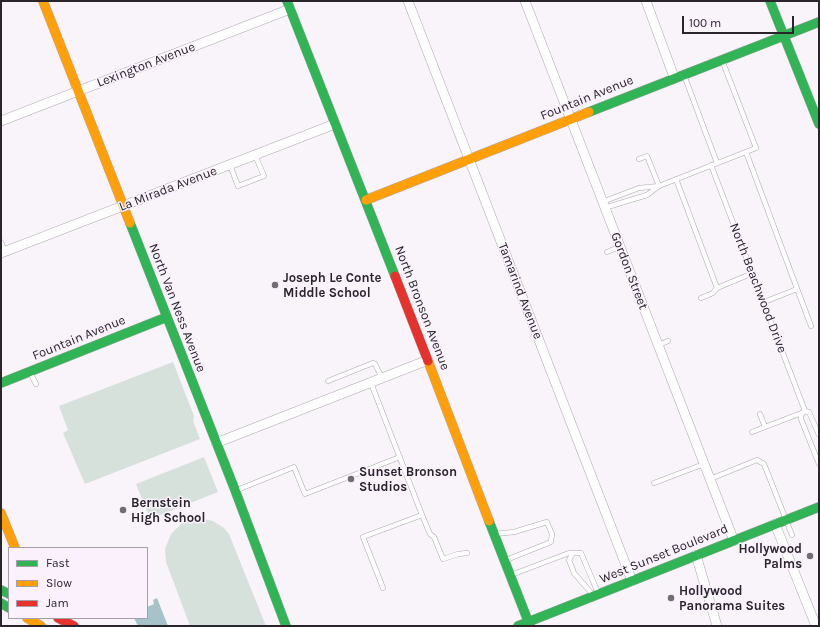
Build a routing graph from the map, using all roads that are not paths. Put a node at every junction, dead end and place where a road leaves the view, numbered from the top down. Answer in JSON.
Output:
{"nodes":[{"id":1,"x":43,"y":1,"type":"edge"},
{"id":2,"x":408,"y":1,"type":"edge"},
{"id":3,"x":525,"y":1,"type":"edge"},
{"id":4,"x":646,"y":1,"type":"edge"},
{"id":5,"x":770,"y":1,"type":"edge"},
{"id":6,"x":289,"y":5,"type":"edge"},
{"id":7,"x":819,"y":22,"type":"edge"},
{"id":8,"x":784,"y":36,"type":"junction"},
{"id":9,"x":722,"y":59,"type":"junction"},
{"id":10,"x":679,"y":75,"type":"junction"},
{"id":11,"x":77,"y":92,"type":"junction"},
{"id":12,"x":569,"y":119,"type":"junction"},
{"id":13,"x":1,"y":121,"type":"edge"},
{"id":14,"x":335,"y":124,"type":"junction"},
{"id":15,"x":819,"y":124,"type":"edge"},
{"id":16,"x":746,"y":152,"type":"junction"},
{"id":17,"x":255,"y":155,"type":"junction"},
{"id":18,"x":469,"y":159,"type":"junction"},
{"id":19,"x":639,"y":159,"type":"dead end"},
{"id":20,"x":717,"y":163,"type":"junction"},
{"id":21,"x":230,"y":165,"type":"junction"},
{"id":22,"x":711,"y":165,"type":"junction"},
{"id":23,"x":676,"y":179,"type":"junction"},
{"id":24,"x":659,"y":186,"type":"junction"},
{"id":25,"x":366,"y":200,"type":"junction"},
{"id":26,"x":603,"y":205,"type":"junction"},
{"id":27,"x":123,"y":207,"type":"junction"},
{"id":28,"x":1,"y":242,"type":"edge"},
{"id":29,"x":619,"y":247,"type":"junction"},
{"id":30,"x":607,"y":252,"type":"dead end"},
{"id":31,"x":3,"y":253,"type":"edge"},
{"id":32,"x":753,"y":273,"type":"junction"},
{"id":33,"x":717,"y":288,"type":"junction"},
{"id":34,"x":797,"y":289,"type":"junction"},
{"id":35,"x":701,"y":298,"type":"dead end"},
{"id":36,"x":764,"y":302,"type":"junction"},
{"id":37,"x":167,"y":317,"type":"junction"},
{"id":38,"x":811,"y":326,"type":"dead end"},
{"id":39,"x":668,"y":341,"type":"dead end"},
{"id":40,"x":658,"y":346,"type":"junction"},
{"id":41,"x":428,"y":360,"type":"junction"},
{"id":42,"x":30,"y":372,"type":"junction"},
{"id":43,"x":382,"y":378,"type":"junction"},
{"id":44,"x":328,"y":381,"type":"dead end"},
{"id":45,"x":1,"y":383,"type":"edge"},
{"id":46,"x":371,"y":383,"type":"junction"},
{"id":47,"x":36,"y":384,"type":"dead end"},
{"id":48,"x":805,"y":411,"type":"junction"},
{"id":49,"x":760,"y":414,"type":"dead end"},
{"id":50,"x":765,"y":427,"type":"junction"},
{"id":51,"x":752,"y":432,"type":"dead end"},
{"id":52,"x":819,"y":435,"type":"edge"},
{"id":53,"x":216,"y":443,"type":"junction"},
{"id":54,"x":400,"y":457,"type":"junction"},
{"id":55,"x":704,"y":464,"type":"junction"},
{"id":56,"x":819,"y":464,"type":"edge"},
{"id":57,"x":710,"y":479,"type":"junction"},
{"id":58,"x":654,"y":483,"type":"dead end"},
{"id":59,"x":235,"y":490,"type":"junction"},
{"id":60,"x":819,"y":507,"type":"edge"},
{"id":61,"x":422,"y":515,"type":"junction"},
{"id":62,"x":2,"y":517,"type":"edge"},
{"id":63,"x":786,"y":520,"type":"junction"},
{"id":64,"x":775,"y":524,"type":"junction"},
{"id":65,"x":495,"y":534,"type":"junction"},
{"id":66,"x":792,"y":535,"type":"dead end"},
{"id":67,"x":734,"y":541,"type":"junction"},
{"id":68,"x":15,"y":547,"type":"edge"},
{"id":69,"x":468,"y":553,"type":"dead end"},
{"id":70,"x":573,"y":553,"type":"junction"},
{"id":71,"x":696,"y":555,"type":"junction"},
{"id":72,"x":505,"y":561,"type":"junction"},
{"id":73,"x":511,"y":575,"type":"junction"},
{"id":74,"x":632,"y":581,"type":"junction"},
{"id":75,"x":383,"y":588,"type":"dead end"},
{"id":76,"x":596,"y":595,"type":"junction"},
{"id":77,"x":29,"y":619,"type":"edge"},
{"id":78,"x":60,"y":619,"type":"edge"},
{"id":79,"x":529,"y":624,"type":"edge"},
{"id":80,"x":41,"y":626,"type":"edge"},
{"id":81,"x":74,"y":626,"type":"edge"},
{"id":82,"x":286,"y":626,"type":"edge"},
{"id":83,"x":518,"y":626,"type":"edge"},
{"id":84,"x":717,"y":626,"type":"edge"},
{"id":85,"x":816,"y":626,"type":"edge"}],
"edges":[{"from":1,"to":11,"type":"main road","name":"North Van Ness Avenue"},
{"from":2,"to":18,"type":"street","name":"Tamarind Avenue"},
{"from":3,"to":12,"type":"street","name":"Gordon Street"},
{"from":4,"to":10,"type":"street"},
{"from":5,"to":8,"type":"main road"},
{"from":6,"to":11,"type":"street","name":"Lexington Avenue"},
{"from":6,"to":14,"type":"main road","name":"North Bronson Avenue"},
{"from":7,"to":8,"type":"main road","name":"Fountain Avenue"},
{"from":8,"to":9,"type":"main road","name":"Fountain Avenue"},
{"from":8,"to":15,"type":"main road"},
{"from":9,"to":10,"type":"main road","name":"Fountain Avenue"},
{"from":9,"to":16,"type":"lane"},
{"from":10,"to":12,"type":"main road","name":"Fountain Avenue"},
{"from":10,"to":20,"type":"lane"},
{"from":11,"to":13,"type":"street","name":"Lexington Avenue"},
{"from":11,"to":27,"type":"main road","name":"North Van Ness Avenue"},
{"from":12,"to":18,"type":"main road","name":"Fountain Avenue"},
{"from":12,"to":26,"type":"street","name":"Gordon Street"},
{"from":14,"to":17,"type":"street","name":"La Mirada Avenue"},
{"from":14,"to":25,"type":"main road","name":"North Bronson Avenue"},
{"from":16,"to":20,"type":"lane"},
{"from":16,"to":34,"type":"lane"},
{"from":17,"to":21,"type":"street","name":"La Mirada Avenue"},
{"from":17,"to":21,"type":"lane"},
{"from":18,"to":25,"type":"main road","name":"Fountain Avenue"},
{"from":18,"to":74,"type":"street","name":"Tamarind Avenue"},
{"from":19,"to":24,"type":"lane"},
{"from":20,"to":22,"type":"lane"},
{"from":21,"to":27,"type":"street","name":"La Mirada Avenue"},
{"from":22,"to":23,"type":"lane"},
{"from":22,"to":32,"type":"lane","name":"North Beachwood Drive"},
{"from":23,"to":24,"type":"lane"},
{"from":23,"to":33,"type":"lane"},
{"from":24,"to":26,"type":"lane"},
{"from":24,"to":26,"type":"lane"},
{"from":25,"to":41,"type":"main road","name":"North Bronson Avenue"},
{"from":26,"to":29,"type":"street","name":"Gordon Street"},
{"from":27,"to":31,"type":"street","name":"La Mirada Avenue"},
{"from":27,"to":37,"type":"main road","name":"North Van Ness Avenue"},
{"from":28,"to":31,"type":"lane"},
{"from":29,"to":30,"type":"lane"},
{"from":29,"to":40,"type":"street","name":"Gordon Street"},
{"from":32,"to":33,"type":"lane"},
{"from":32,"to":36,"type":"lane","name":"North Beachwood Drive"},
{"from":33,"to":35,"type":"lane"},
{"from":34,"to":36,"type":"lane"},
{"from":34,"to":38,"type":"lane"},
{"from":36,"to":48,"type":"lane","name":"North Beachwood Drive"},
{"from":37,"to":42,"type":"main road","name":"Fountain Avenue"},
{"from":37,"to":53,"type":"main road","name":"North Van Ness Avenue"},
{"from":39,"to":40,"type":"lane"},
{"from":40,"to":55,"type":"street","name":"Gordon Street"},
{"from":41,"to":43,"type":"street"},
{"from":41,"to":65,"type":"main road","name":"North Bronson Avenue"},
{"from":42,"to":45,"type":"main road","name":"Fountain Avenue"},
{"from":42,"to":47,"type":"lane"},
{"from":43,"to":44,"type":"lane"},
{"from":43,"to":46,"type":"street"},
{"from":46,"to":53,"type":"street"},
{"from":46,"to":54,"type":"lane"},
{"from":48,"to":50,"type":"lane"},
{"from":48,"to":52,"type":"lane","name":"North Beachwood Drive"},
{"from":48,"to":56,"type":"lane","name":"North Beachwood Drive"},
{"from":49,"to":50,"type":"lane"},
{"from":50,"to":51,"type":"lane"},
{"from":53,"to":59,"type":"main road","name":"North Van Ness Avenue"},
{"from":54,"to":59,"type":"lane"},
{"from":54,"to":61,"type":"lane"},
{"from":55,"to":57,"type":"street","name":"Gordon Street"},
{"from":55,"to":58,"type":"lane"},
{"from":57,"to":63,"type":"lane"},
{"from":57,"to":67,"type":"street","name":"Gordon Street"},
{"from":59,"to":82,"type":"main road","name":"North Van Ness Avenue"},
{"from":60,"to":63,"type":"main road","name":"West Sunset Boulevard"},
{"from":61,"to":69,"type":"lane"},
{"from":61,"to":75,"type":"lane"},
{"from":62,"to":68,"type":"main road"},
{"from":63,"to":64,"type":"main road","name":"West Sunset Boulevard"},
{"from":63,"to":66,"type":"lane"},
{"from":64,"to":67,"type":"main road","name":"West Sunset Boulevard"},
{"from":64,"to":85,"type":"street"},
{"from":65,"to":72,"type":"main road","name":"North Bronson Avenue"},
{"from":65,"to":72,"type":"lane"},
{"from":67,"to":71,"type":"main road","name":"West Sunset Boulevard"},
{"from":70,"to":73,"type":"lane"},
{"from":70,"to":76,"type":"lane"},
{"from":70,"to":76,"type":"lane"},
{"from":71,"to":74,"type":"main road","name":"West Sunset Boulevard"},
{"from":71,"to":84,"type":"street"},
{"from":72,"to":73,"type":"main road","name":"North Bronson Avenue"},
{"from":73,"to":79,"type":"main road","name":"North Bronson Avenue"},
{"from":74,"to":76,"type":"main road","name":"West Sunset Boulevard"},
{"from":76,"to":79,"type":"main road","name":"West Sunset Boulevard"},
{"from":77,"to":80,"type":"main road"},
{"from":78,"to":81,"type":"main road"},
{"from":79,"to":83,"type":"main road","name":"West Sunset Boulevard"}]}
